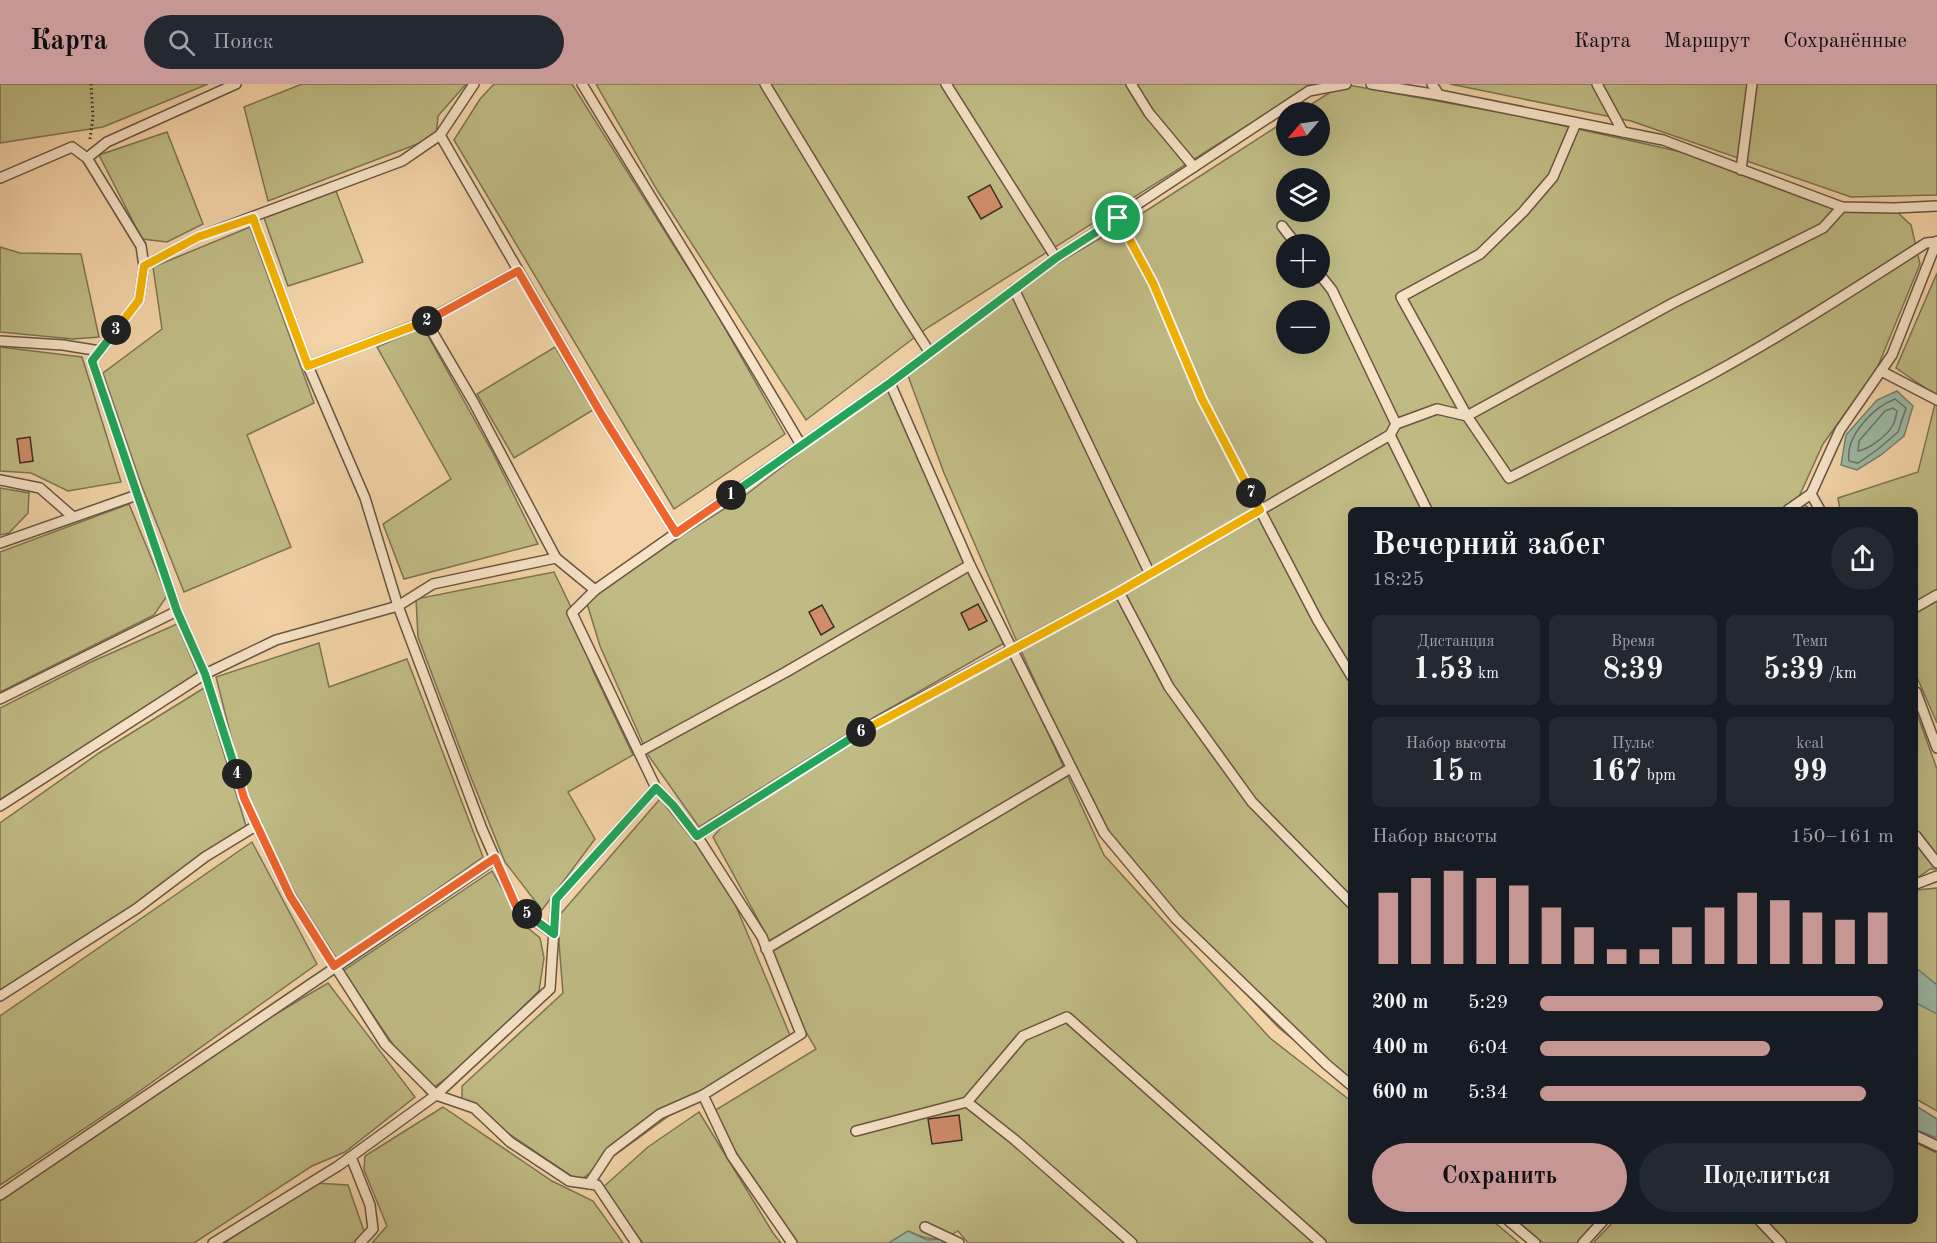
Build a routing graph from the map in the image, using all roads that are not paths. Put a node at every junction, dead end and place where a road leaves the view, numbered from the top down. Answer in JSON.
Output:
{"nodes":[{"id":1,"x":236,"y":84,"type":"edge"},
{"id":2,"x":474,"y":84,"type":"edge"},
{"id":3,"x":582,"y":84,"type":"edge"},
{"id":4,"x":765,"y":84,"type":"edge"},
{"id":5,"x":946,"y":84,"type":"edge"},
{"id":6,"x":1131,"y":84,"type":"edge"},
{"id":7,"x":1346,"y":84,"type":"edge"},
{"id":8,"x":1371,"y":84,"type":"edge"},
{"id":9,"x":1432,"y":84,"type":"edge"},
{"id":10,"x":1597,"y":84,"type":"edge"},
{"id":11,"x":1752,"y":84,"type":"edge"},
{"id":12,"x":1325,"y":86,"type":"edge"},
{"id":13,"x":1439,"y":95,"type":"junction"},
{"id":14,"x":1576,"y":123,"type":"junction"},
{"id":15,"x":1623,"y":132,"type":"junction"},
{"id":16,"x":440,"y":135,"type":"junction"},
{"id":17,"x":87,"y":158,"type":"junction"},
{"id":18,"x":1194,"y":167,"type":"junction"},
{"id":19,"x":1741,"y":170,"type":"junction"},
{"id":20,"x":0,"y":178,"type":"edge"},
{"id":21,"x":1937,"y":206,"type":"edge"},
{"id":22,"x":1842,"y":207,"type":"junction"},
{"id":23,"x":253,"y":218,"type":"junction"},
{"id":24,"x":1118,"y":218,"type":"junction"},
{"id":25,"x":1282,"y":226,"type":"dead end"},
{"id":26,"x":1288,"y":234,"type":"edge"},
{"id":27,"x":1937,"y":242,"type":"edge"},
{"id":28,"x":1056,"y":258,"type":"junction"},
{"id":29,"x":144,"y":266,"type":"junction"},
{"id":30,"x":518,"y":271,"type":"junction"},
{"id":31,"x":1926,"y":272,"type":"junction"},
{"id":32,"x":1937,"y":274,"type":"edge"},
{"id":33,"x":1330,"y":288,"type":"edge"},
{"id":34,"x":1014,"y":290,"type":"junction"},
{"id":35,"x":426,"y":321,"type":"junction"},
{"id":36,"x":0,"y":341,"type":"edge"},
{"id":37,"x":100,"y":351,"type":"junction"},
{"id":38,"x":930,"y":352,"type":"junction"},
{"id":39,"x":308,"y":366,"type":"junction"},
{"id":40,"x":1881,"y":371,"type":"junction"},
{"id":41,"x":890,"y":383,"type":"junction"},
{"id":42,"x":1937,"y":400,"type":"edge"},
{"id":43,"x":1467,"y":417,"type":"junction"},
{"id":44,"x":1396,"y":424,"type":"junction"},
{"id":45,"x":1390,"y":435,"type":"junction"},
{"id":46,"x":801,"y":445,"type":"junction"},
{"id":47,"x":0,"y":480,"type":"edge"},
{"id":48,"x":1811,"y":494,"type":"junction"},
{"id":49,"x":137,"y":495,"type":"junction"},
{"id":50,"x":1426,"y":507,"type":"edge"},
{"id":51,"x":1792,"y":507,"type":"edge"},
{"id":52,"x":1818,"y":507,"type":"edge"},
{"id":53,"x":1260,"y":510,"type":"junction"},
{"id":54,"x":72,"y":516,"type":"junction"},
{"id":55,"x":676,"y":533,"type":"junction"},
{"id":56,"x":0,"y":543,"type":"edge"},
{"id":57,"x":556,"y":558,"type":"junction"},
{"id":58,"x":970,"y":566,"type":"junction"},
{"id":59,"x":1150,"y":574,"type":"junction"},
{"id":60,"x":594,"y":590,"type":"junction"},
{"id":61,"x":1119,"y":592,"type":"junction"},
{"id":62,"x":1937,"y":596,"type":"edge"},
{"id":63,"x":398,"y":606,"type":"junction"},
{"id":64,"x":1918,"y":606,"type":"edge"},
{"id":65,"x":177,"y":611,"type":"junction"},
{"id":66,"x":1011,"y":650,"type":"junction"},
{"id":67,"x":1348,"y":670,"type":"edge"},
{"id":68,"x":205,"y":674,"type":"junction"},
{"id":69,"x":1918,"y":697,"type":"edge"},
{"id":70,"x":0,"y":699,"type":"edge"},
{"id":71,"x":1937,"y":748,"type":"edge"},
{"id":72,"x":639,"y":752,"type":"junction"},
{"id":73,"x":1071,"y":768,"type":"junction"},
{"id":74,"x":656,"y":788,"type":"junction"},
{"id":75,"x":0,"y":806,"type":"edge"},
{"id":76,"x":257,"y":825,"type":"junction"},
{"id":77,"x":697,"y":836,"type":"junction"},
{"id":78,"x":1918,"y":839,"type":"edge"},
{"id":79,"x":495,"y":858,"type":"junction"},
{"id":80,"x":1937,"y":863,"type":"edge"},
{"id":81,"x":1937,"y":876,"type":"edge"},
{"id":82,"x":1918,"y":883,"type":"edge"},
{"id":83,"x":1348,"y":900,"type":"edge"},
{"id":84,"x":554,"y":934,"type":"junction"},
{"id":85,"x":766,"y":949,"type":"junction"},
{"id":86,"x":334,"y":966,"type":"junction"},
{"id":87,"x":0,"y":996,"type":"edge"},
{"id":88,"x":1348,"y":1083,"type":"edge"},
{"id":89,"x":436,"y":1095,"type":"junction"},
{"id":90,"x":703,"y":1095,"type":"junction"},
{"id":91,"x":967,"y":1102,"type":"junction"},
{"id":92,"x":856,"y":1131,"type":"dead end"},
{"id":93,"x":1918,"y":1137,"type":"edge"},
{"id":94,"x":1937,"y":1146,"type":"edge"},
{"id":95,"x":351,"y":1157,"type":"junction"},
{"id":96,"x":589,"y":1184,"type":"junction"},
{"id":97,"x":0,"y":1195,"type":"edge"},
{"id":98,"x":1513,"y":1224,"type":"edge"},
{"id":99,"x":1600,"y":1224,"type":"edge"},
{"id":100,"x":1763,"y":1224,"type":"edge"},
{"id":101,"x":925,"y":1227,"type":"dead end"},
{"id":102,"x":213,"y":1243,"type":"edge"},
{"id":103,"x":360,"y":1243,"type":"edge"},
{"id":104,"x":636,"y":1243,"type":"edge"},
{"id":105,"x":792,"y":1243,"type":"edge"},
{"id":106,"x":959,"y":1243,"type":"edge"},
{"id":107,"x":1132,"y":1243,"type":"edge"},
{"id":108,"x":1321,"y":1243,"type":"edge"},
{"id":109,"x":1535,"y":1243,"type":"edge"},
{"id":110,"x":1583,"y":1243,"type":"edge"},
{"id":111,"x":1781,"y":1243,"type":"edge"}],
"edges":[{"from":1,"to":17,"type":"lane"},
{"from":2,"to":16,"type":"lane"},
{"from":3,"to":46,"type":"lane"},
{"from":4,"to":38,"type":"lane"},
{"from":5,"to":28,"type":"lane"},
{"from":6,"to":18,"type":"lane"},
{"from":7,"to":12,"type":"lane"},
{"from":8,"to":13,"type":"lane"},
{"from":9,"to":13,"type":"lane"},
{"from":10,"to":15,"type":"lane"},
{"from":11,"to":19,"type":"lane"},
{"from":12,"to":18,"type":"lane"},
{"from":13,"to":14,"type":"lane"},
{"from":14,"to":15,"type":"lane"},
{"from":14,"to":43,"type":"lane"},
{"from":15,"to":19,"type":"lane"},
{"from":16,"to":23,"type":"lane"},
{"from":16,"to":30,"type":"lane"},
{"from":17,"to":20,"type":"lane"},
{"from":17,"to":29,"type":"lane"},
{"from":18,"to":24,"type":"lane"},
{"from":19,"to":22,"type":"lane"},
{"from":21,"to":22,"type":"lane"},
{"from":22,"to":43,"type":"lane"},
{"from":23,"to":29,"type":"lane"},
{"from":23,"to":39,"type":"lane"},
{"from":24,"to":28,"type":"lane"},
{"from":24,"to":53,"type":"lane"},
{"from":25,"to":26,"type":"lane"},
{"from":27,"to":31,"type":"lane"},
{"from":27,"to":43,"type":"lane"},
{"from":28,"to":34,"type":"lane"},
{"from":29,"to":37,"type":"lane"},
{"from":30,"to":35,"type":"lane"},
{"from":30,"to":55,"type":"lane"},
{"from":31,"to":32,"type":"lane"},
{"from":31,"to":40,"type":"lane"},
{"from":33,"to":44,"type":"lane"},
{"from":34,"to":38,"type":"lane"},
{"from":34,"to":59,"type":"lane"},
{"from":35,"to":39,"type":"lane"},
{"from":35,"to":57,"type":"lane"},
{"from":36,"to":37,"type":"lane"},
{"from":37,"to":49,"type":"lane"},
{"from":38,"to":41,"type":"lane"},
{"from":39,"to":63,"type":"lane"},
{"from":40,"to":42,"type":"lane"},
{"from":40,"to":48,"type":"lane"},
{"from":41,"to":46,"type":"lane"},
{"from":41,"to":58,"type":"lane"},
{"from":43,"to":44,"type":"lane"},
{"from":44,"to":45,"type":"lane"},
{"from":45,"to":50,"type":"lane"},
{"from":45,"to":53,"type":"lane"},
{"from":46,"to":55,"type":"lane"},
{"from":47,"to":54,"type":"lane"},
{"from":48,"to":51,"type":"lane"},
{"from":48,"to":52,"type":"lane"},
{"from":49,"to":54,"type":"lane"},
{"from":49,"to":65,"type":"lane"},
{"from":53,"to":59,"type":"lane"},
{"from":53,"to":67,"type":"lane"},
{"from":54,"to":56,"type":"lane"},
{"from":55,"to":60,"type":"lane"},
{"from":57,"to":60,"type":"lane"},
{"from":57,"to":63,"type":"lane"},
{"from":58,"to":66,"type":"lane"},
{"from":58,"to":72,"type":"lane"},
{"from":59,"to":61,"type":"lane"},
{"from":60,"to":72,"type":"lane"},
{"from":61,"to":66,"type":"lane"},
{"from":61,"to":83,"type":"lane"},
{"from":62,"to":64,"type":"lane"},
{"from":63,"to":68,"type":"lane"},
{"from":63,"to":79,"type":"lane"},
{"from":65,"to":68,"type":"lane"},
{"from":65,"to":70,"type":"lane"},
{"from":66,"to":73,"type":"lane"},
{"from":66,"to":77,"type":"lane"},
{"from":68,"to":75,"type":"lane"},
{"from":68,"to":76,"type":"lane"},
{"from":69,"to":71,"type":"lane"},
{"from":72,"to":74,"type":"lane"},
{"from":73,"to":85,"type":"lane"},
{"from":73,"to":88,"type":"lane"},
{"from":74,"to":77,"type":"lane"},
{"from":74,"to":84,"type":"lane"},
{"from":76,"to":86,"type":"lane"},
{"from":76,"to":87,"type":"lane"},
{"from":77,"to":85,"type":"lane"},
{"from":78,"to":80,"type":"lane"},
{"from":79,"to":84,"type":"lane"},
{"from":79,"to":86,"type":"lane"},
{"from":81,"to":82,"type":"lane"},
{"from":84,"to":89,"type":"lane"},
{"from":85,"to":90,"type":"lane"},
{"from":86,"to":89,"type":"lane"},
{"from":86,"to":97,"type":"lane"},
{"from":89,"to":95,"type":"lane"},
{"from":89,"to":96,"type":"lane"},
{"from":90,"to":96,"type":"lane"},
{"from":90,"to":105,"type":"lane"},
{"from":91,"to":92,"type":"lane"},
{"from":91,"to":107,"type":"lane"},
{"from":91,"to":108,"type":"lane"},
{"from":93,"to":94,"type":"lane"},
{"from":95,"to":102,"type":"lane"},
{"from":95,"to":103,"type":"lane"},
{"from":96,"to":104,"type":"lane"},
{"from":98,"to":109,"type":"lane"},
{"from":99,"to":110,"type":"lane"},
{"from":100,"to":111,"type":"lane"},
{"from":101,"to":106,"type":"lane"}]}
